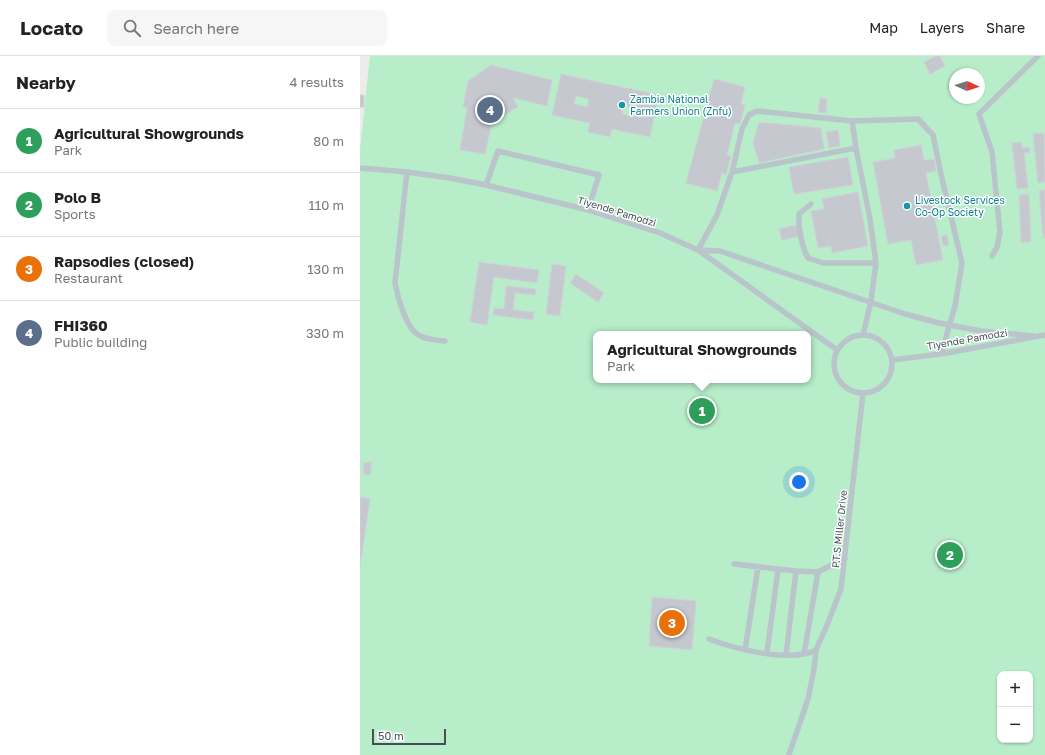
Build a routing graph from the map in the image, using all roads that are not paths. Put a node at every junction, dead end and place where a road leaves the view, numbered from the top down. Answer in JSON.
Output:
{"nodes":[{"id":1,"x":1038,"y":56,"type":"edge"},
{"id":2,"x":852,"y":121,"type":"junction"},
{"id":3,"x":856,"y":148,"type":"junction"},
{"id":4,"x":360,"y":168,"type":"edge"},
{"id":5,"x":407,"y":172,"type":"junction"},
{"id":6,"x":732,"y":172,"type":"junction"},
{"id":7,"x":486,"y":185,"type":"junction"},
{"id":8,"x":811,"y":204,"type":"dead end"},
{"id":9,"x":588,"y":210,"type":"junction"},
{"id":10,"x":698,"y":250,"type":"junction"},
{"id":11,"x":992,"y":256,"type":"dead end"},
{"id":12,"x":876,"y":263,"type":"junction"},
{"id":13,"x":871,"y":301,"type":"junction"},
{"id":14,"x":950,"y":325,"type":"junction"},
{"id":15,"x":811,"y":331,"type":"edge"},
{"id":16,"x":811,"y":331,"type":"edge"},
{"id":17,"x":863,"y":335,"type":"junction"},
{"id":18,"x":1045,"y":335,"type":"edge"},
{"id":19,"x":1034,"y":336,"type":"junction"},
{"id":20,"x":445,"y":342,"type":"dead end"},
{"id":21,"x":837,"y":350,"type":"junction"},
{"id":22,"x":941,"y":354,"type":"junction"},
{"id":23,"x":892,"y":360,"type":"junction"},
{"id":24,"x":863,"y":393,"type":"junction"},
{"id":25,"x":844,"y":558,"type":"junction"},
{"id":26,"x":734,"y":564,"type":"dead end"},
{"id":27,"x":758,"y":567,"type":"junction"},
{"id":28,"x":778,"y":570,"type":"junction"},
{"id":29,"x":796,"y":571,"type":"junction"},
{"id":30,"x":818,"y":572,"type":"junction"},
{"id":31,"x":709,"y":639,"type":"dead end"},
{"id":32,"x":745,"y":650,"type":"junction"},
{"id":33,"x":816,"y":650,"type":"junction"},
{"id":34,"x":767,"y":653,"type":"junction"},
{"id":35,"x":804,"y":654,"type":"junction"},
{"id":36,"x":786,"y":655,"type":"junction"},
{"id":37,"x":789,"y":755,"type":"edge"}],
"edges":[{"from":1,"to":11,"type":"lane"},
{"from":2,"to":3,"type":"lane"},
{"from":2,"to":6,"type":"lane"},
{"from":2,"to":14,"type":"lane"},
{"from":3,"to":6,"type":"lane"},
{"from":3,"to":12,"type":"lane"},
{"from":4,"to":5,"type":"lane","name":"Tiyende Pamodzi"},
{"from":5,"to":7,"type":"lane","name":"Tiyende Pamodzi"},
{"from":5,"to":20,"type":"lane"},
{"from":6,"to":10,"type":"lane"},
{"from":7,"to":9,"type":"lane","name":"Tiyende Pamodzi"},
{"from":7,"to":9,"type":"lane"},
{"from":8,"to":12,"type":"lane"},
{"from":9,"to":10,"type":"lane","name":"Tiyende Pamodzi"},
{"from":10,"to":13,"type":"lane"},
{"from":10,"to":15,"type":"lane","name":"Tiyende Pamodzi"},
{"from":12,"to":13,"type":"lane"},
{"from":13,"to":14,"type":"lane"},
{"from":13,"to":17,"type":"lane"},
{"from":14,"to":19,"type":"lane"},
{"from":14,"to":22,"type":"lane"},
{"from":16,"to":21,"type":"lane","name":"Tiyende Pamodzi"},
{"from":17,"to":21,"type":"lane"},
{"from":17,"to":23,"type":"lane"},
{"from":18,"to":19,"type":"lane","name":"Tiyende Pamodzi"},
{"from":19,"to":22,"type":"lane","name":"Tiyende Pamodzi"},
{"from":21,"to":24,"type":"lane"},
{"from":22,"to":23,"type":"lane","name":"Tiyende Pamodzi"},
{"from":23,"to":24,"type":"lane"},
{"from":24,"to":25,"type":"lane","name":"P.T.S Miller Drive"},
{"from":25,"to":30,"type":"lane"},
{"from":25,"to":33,"type":"lane","name":"P.T.S Miller Drive"},
{"from":26,"to":27,"type":"lane"},
{"from":27,"to":28,"type":"lane"},
{"from":27,"to":32,"type":"lane"},
{"from":28,"to":29,"type":"lane"},
{"from":28,"to":34,"type":"lane"},
{"from":29,"to":30,"type":"lane"},
{"from":29,"to":36,"type":"lane"},
{"from":30,"to":35,"type":"lane"},
{"from":31,"to":32,"type":"lane"},
{"from":32,"to":34,"type":"lane"},
{"from":33,"to":35,"type":"lane"},
{"from":33,"to":37,"type":"lane","name":"P.T.S Miller Drive"},
{"from":34,"to":36,"type":"lane"},
{"from":35,"to":36,"type":"lane"}]}
